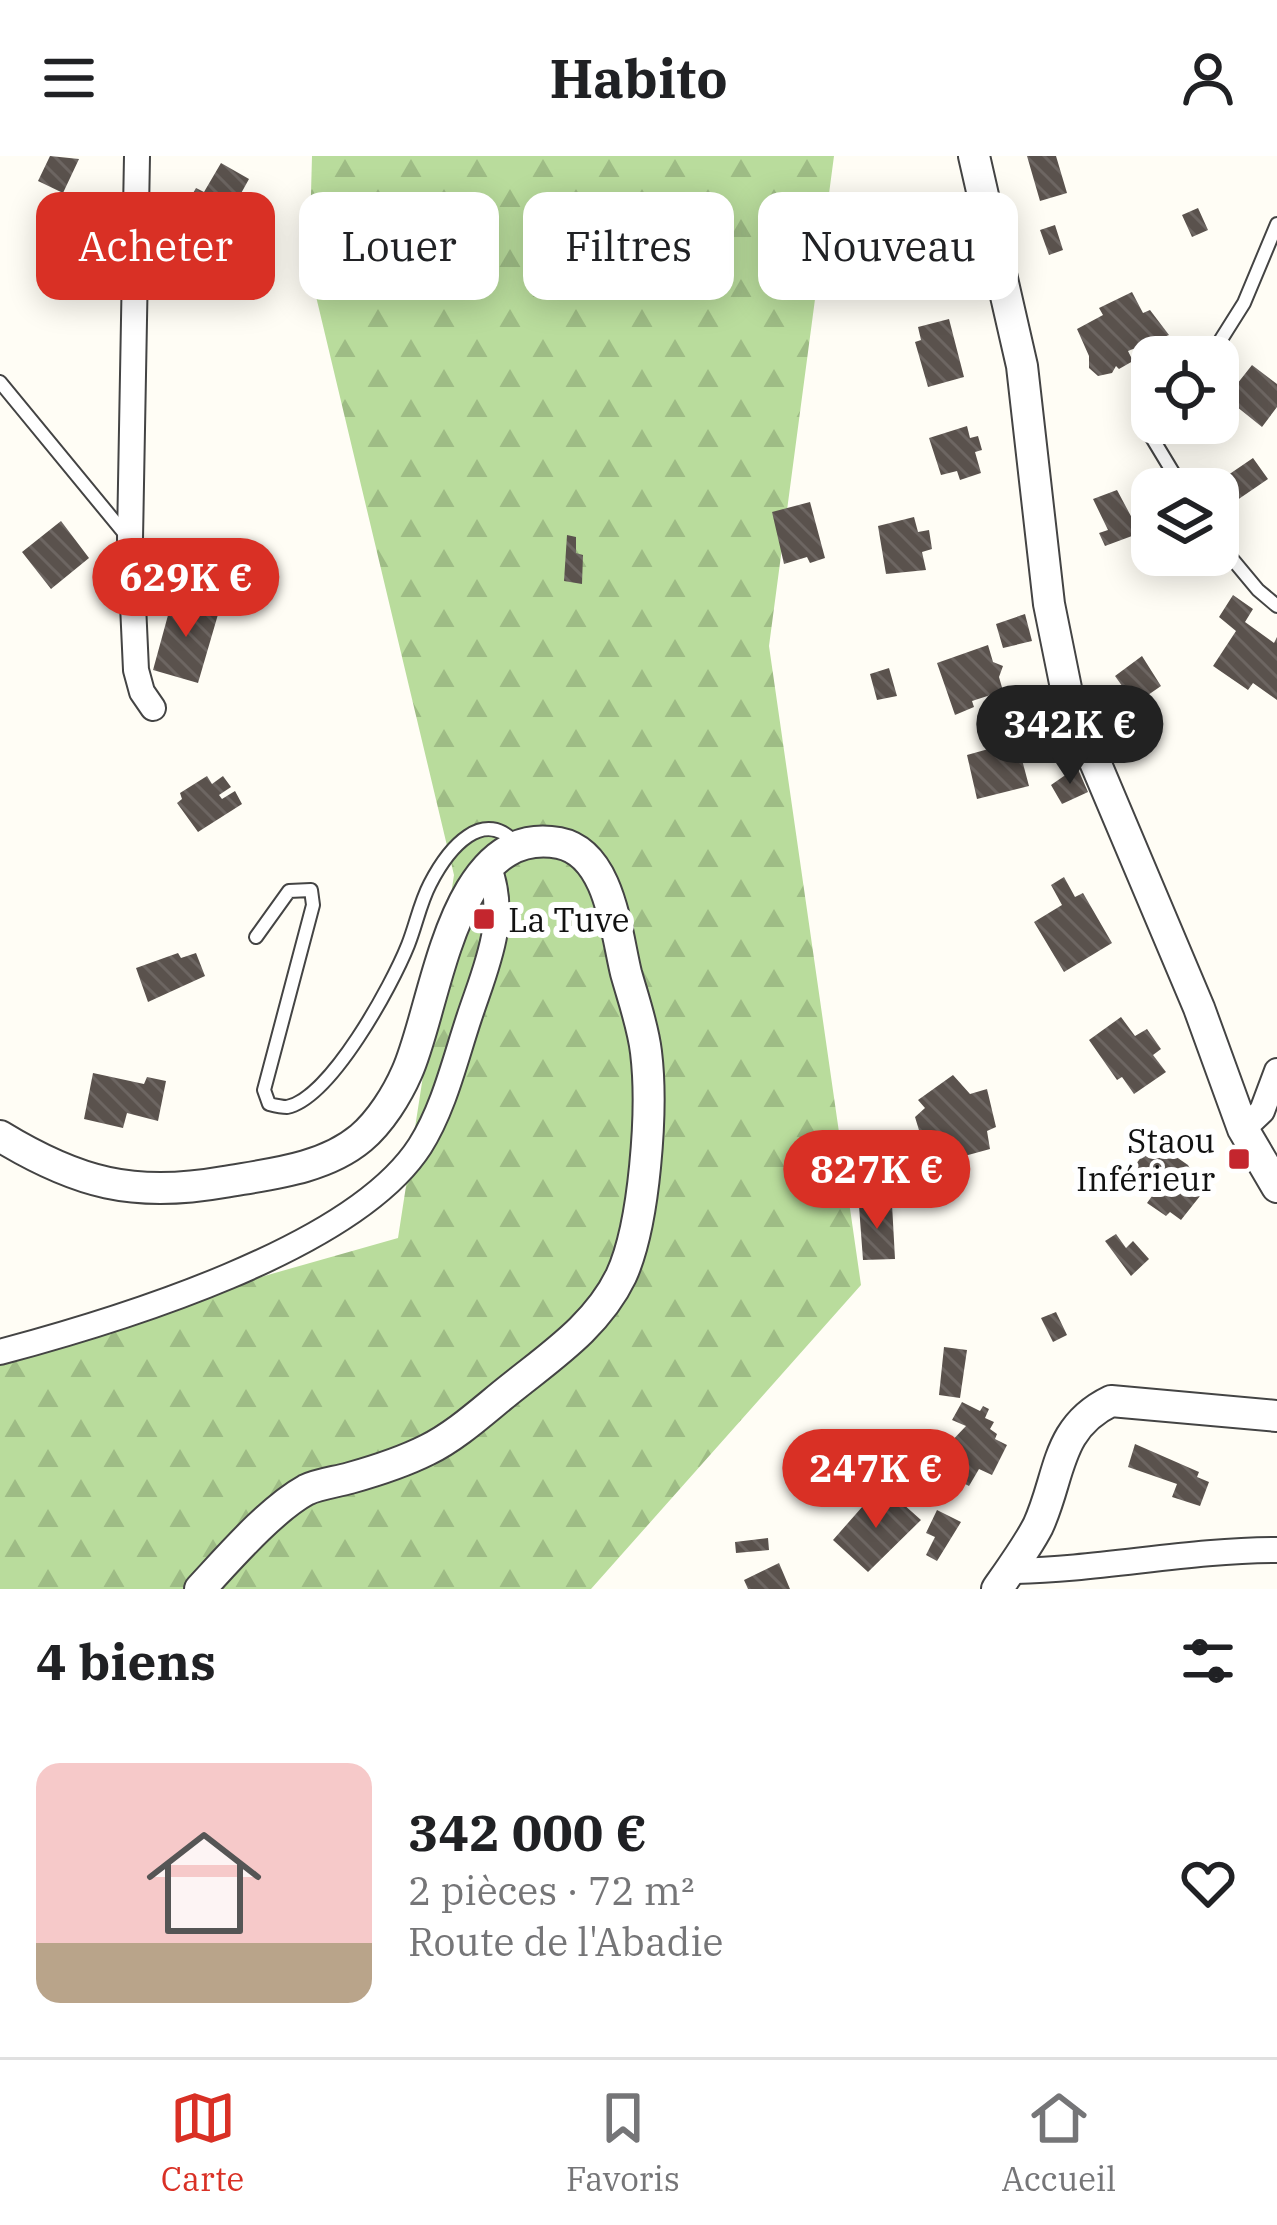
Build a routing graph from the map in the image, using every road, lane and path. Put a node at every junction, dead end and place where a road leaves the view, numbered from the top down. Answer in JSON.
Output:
{"nodes":[{"id":1,"x":136,"y":156,"type":"edge"},
{"id":2,"x":974,"y":156,"type":"edge"},
{"id":3,"x":1277,"y":224,"type":"edge"},
{"id":4,"x":1223,"y":336,"type":"edge"},
{"id":5,"x":0,"y":382,"type":"edge"},
{"id":6,"x":130,"y":539,"type":"junction"},
{"id":7,"x":1239,"y":567,"type":"edge"},
{"id":8,"x":1277,"y":605,"type":"edge"},
{"id":9,"x":153,"y":708,"type":"dead end"},
{"id":10,"x":519,"y":847,"type":"junction"},
{"id":11,"x":489,"y":868,"type":"junction"},
{"id":12,"x":256,"y":937,"type":"dead end"},
{"id":13,"x":1277,"y":1071,"type":"edge"},
{"id":14,"x":1243,"y":1129,"type":"junction"},
{"id":15,"x":0,"y":1136,"type":"edge"},
{"id":16,"x":1277,"y":1187,"type":"edge"},
{"id":17,"x":0,"y":1352,"type":"edge"},
{"id":18,"x":1277,"y":1415,"type":"edge"},
{"id":19,"x":1277,"y":1550,"type":"edge"},
{"id":20,"x":1003,"y":1580,"type":"edge"},
{"id":21,"x":200,"y":1589,"type":"edge"}],
"edges":[{"from":1,"to":6,"type":"street"},
{"from":2,"to":14,"type":"street"},
{"from":3,"to":4,"type":"lane"},
{"from":5,"to":6,"type":"lane"},
{"from":6,"to":9,"type":"street"},
{"from":7,"to":8,"type":"lane"},
{"from":10,"to":11,"type":"street"},
{"from":10,"to":12,"type":"lane"},
{"from":10,"to":21,"type":"street"},
{"from":11,"to":15,"type":"street"},
{"from":11,"to":17,"type":"street"},
{"from":13,"to":14,"type":"street"},
{"from":14,"to":16,"type":"street"},
{"from":18,"to":20,"type":"street"},
{"from":19,"to":20,"type":"street"}]}
